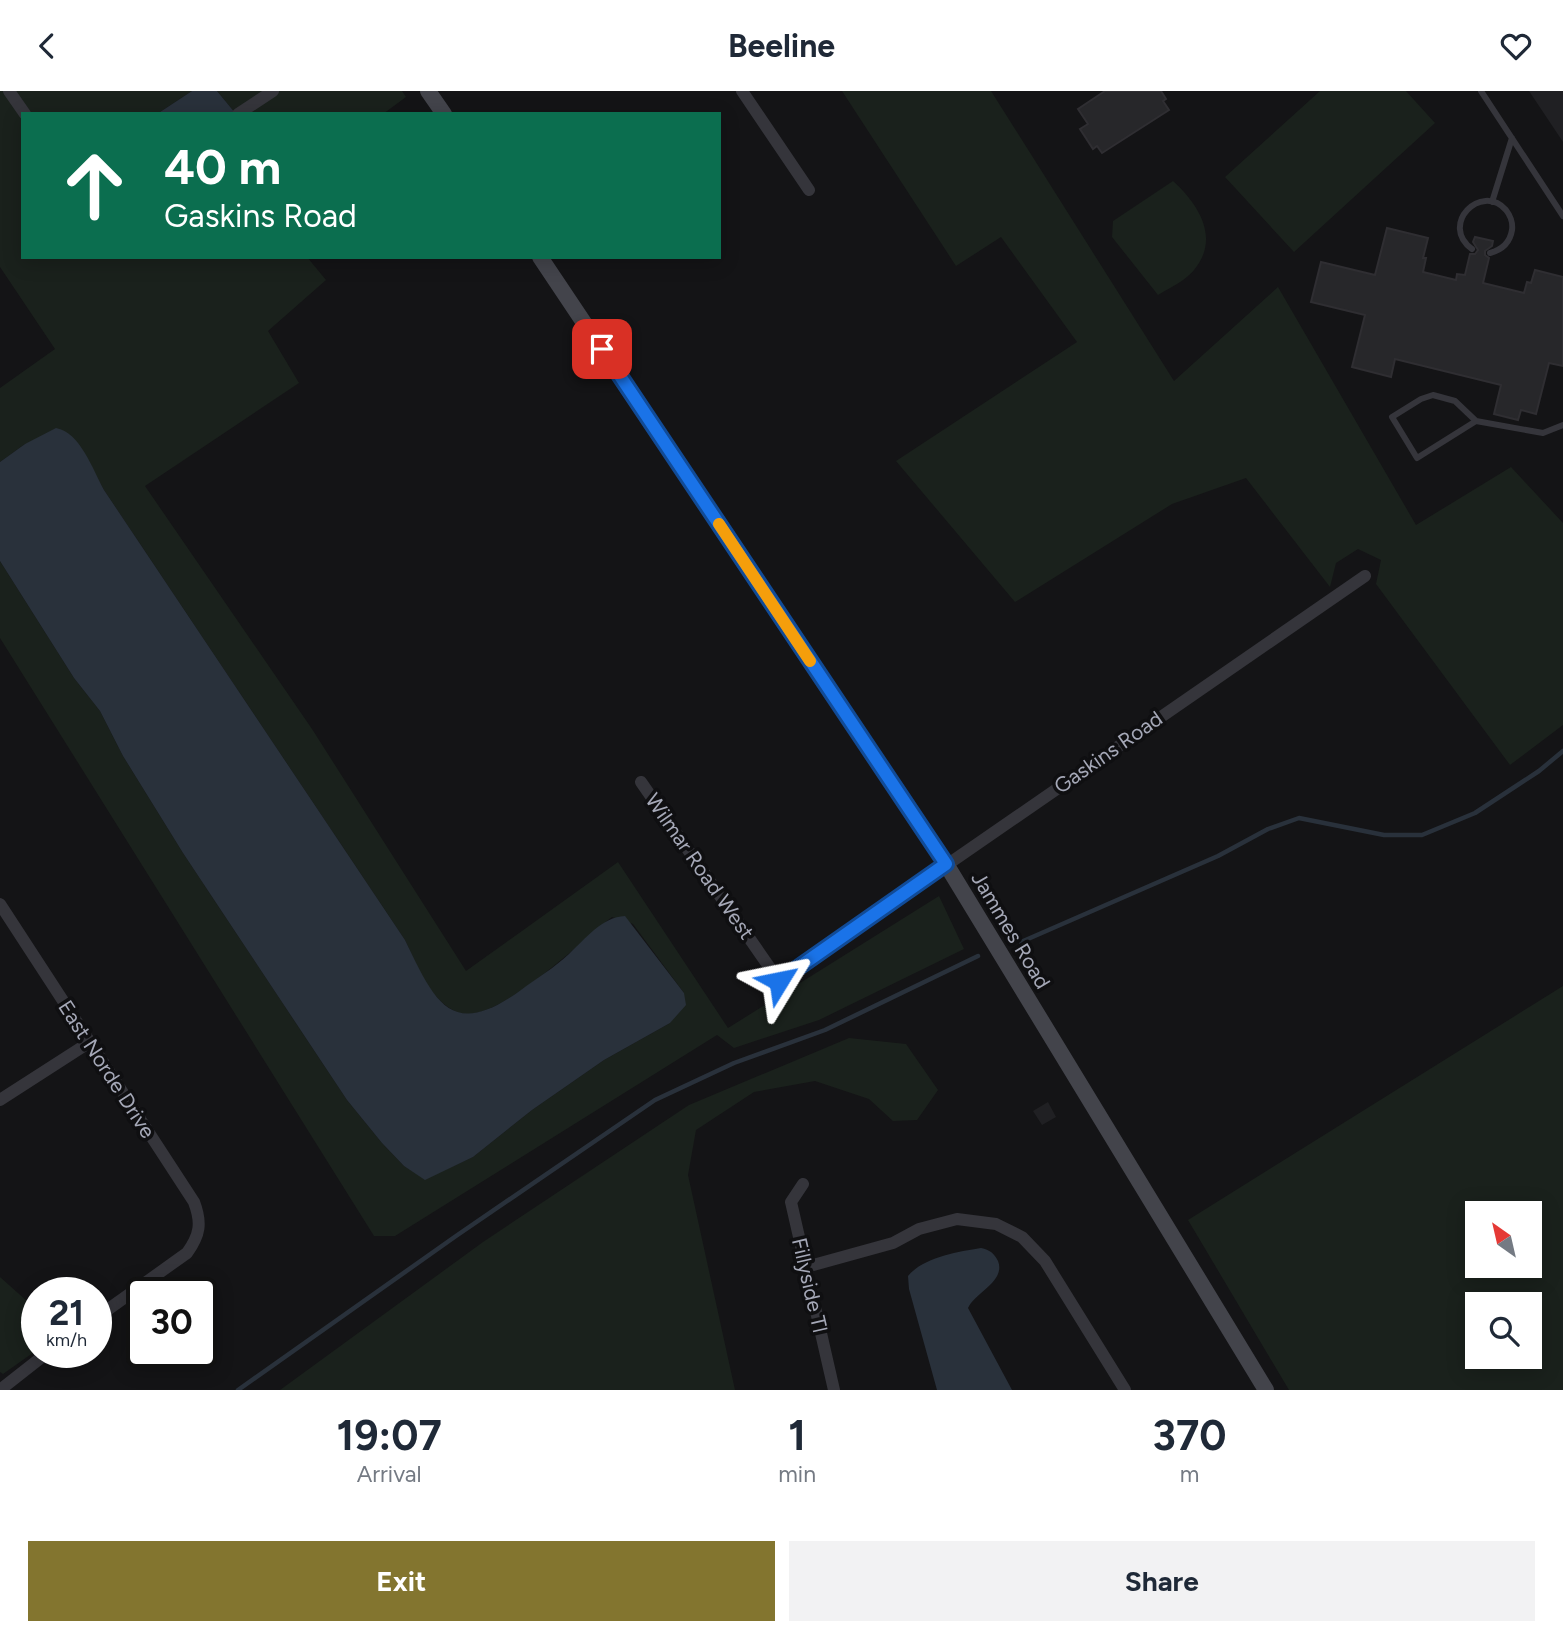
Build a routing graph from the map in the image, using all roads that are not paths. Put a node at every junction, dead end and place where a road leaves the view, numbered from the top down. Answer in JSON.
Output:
{"nodes":[{"id":1,"x":9,"y":91,"type":"edge"},
{"id":2,"x":273,"y":91,"type":"edge"},
{"id":3,"x":429,"y":91,"type":"edge"},
{"id":4,"x":742,"y":91,"type":"edge"},
{"id":5,"x":1481,"y":91,"type":"edge"},
{"id":6,"x":23,"y":112,"type":"edge"},
{"id":7,"x":241,"y":112,"type":"edge"},
{"id":8,"x":443,"y":112,"type":"edge"},
{"id":9,"x":1512,"y":138,"type":"junction"},
{"id":10,"x":809,"y":190,"type":"dead end"},
{"id":11,"x":1492,"y":202,"type":"junction"},
{"id":12,"x":1563,"y":216,"type":"edge"},
{"id":13,"x":1472,"y":249,"type":"dead end"},
{"id":14,"x":1490,"y":253,"type":"dead end"},
{"id":15,"x":541,"y":259,"type":"edge"},
{"id":16,"x":1476,"y":421,"type":"junction"},
{"id":17,"x":1563,"y":425,"type":"edge"},
{"id":18,"x":1365,"y":576,"type":"dead end"},
{"id":19,"x":641,"y":782,"type":"dead end"},
{"id":20,"x":946,"y":864,"type":"junction"},
{"id":21,"x":0,"y":904,"type":"edge"},
{"id":22,"x":853,"y":930,"type":"joint"},
{"id":23,"x":90,"y":1042,"type":"junction"},
{"id":24,"x":0,"y":1100,"type":"edge"},
{"id":25,"x":803,"y":1184,"type":"dead end"},
{"id":26,"x":806,"y":1267,"type":"junction"},
{"id":27,"x":112,"y":1307,"type":"edge"},
{"id":28,"x":27,"y":1368,"type":"edge"},
{"id":29,"x":0,"y":1389,"type":"edge"},
{"id":30,"x":834,"y":1390,"type":"edge"},
{"id":31,"x":1125,"y":1390,"type":"edge"},
{"id":32,"x":1266,"y":1390,"type":"edge"}],
"edges":[{"from":1,"to":6,"type":"street"},
{"from":2,"to":7,"type":"street"},
{"from":3,"to":8,"type":"street"},
{"from":4,"to":10,"type":"street"},
{"from":5,"to":9,"type":"lane"},
{"from":9,"to":11,"type":"lane"},
{"from":9,"to":12,"type":"lane"},
{"from":11,"to":13,"type":"lane"},
{"from":11,"to":14,"type":"lane"},
{"from":15,"to":20,"type":"street","name":"Jammes Road"},
{"from":16,"to":16,"type":"lane"},
{"from":16,"to":17,"type":"lane"},
{"from":18,"to":20,"type":"street","name":"Gaskins Road"},
{"from":19,"to":22,"type":"street","name":"Wilmar Road West"},
{"from":20,"to":22,"type":"street","name":"Gaskins Road"},
{"from":20,"to":32,"type":"street","name":"Jammes Road"},
{"from":21,"to":23,"type":"street","name":"East Norde Drive"},
{"from":23,"to":24,"type":"street"},
{"from":23,"to":27,"type":"street","name":"East Norde Drive"},
{"from":25,"to":26,"type":"street","name":"Fillyside Tl"},
{"from":26,"to":30,"type":"street","name":"Fillyside Tl"},
{"from":26,"to":31,"type":"street"},
{"from":28,"to":29,"type":"street"}]}
